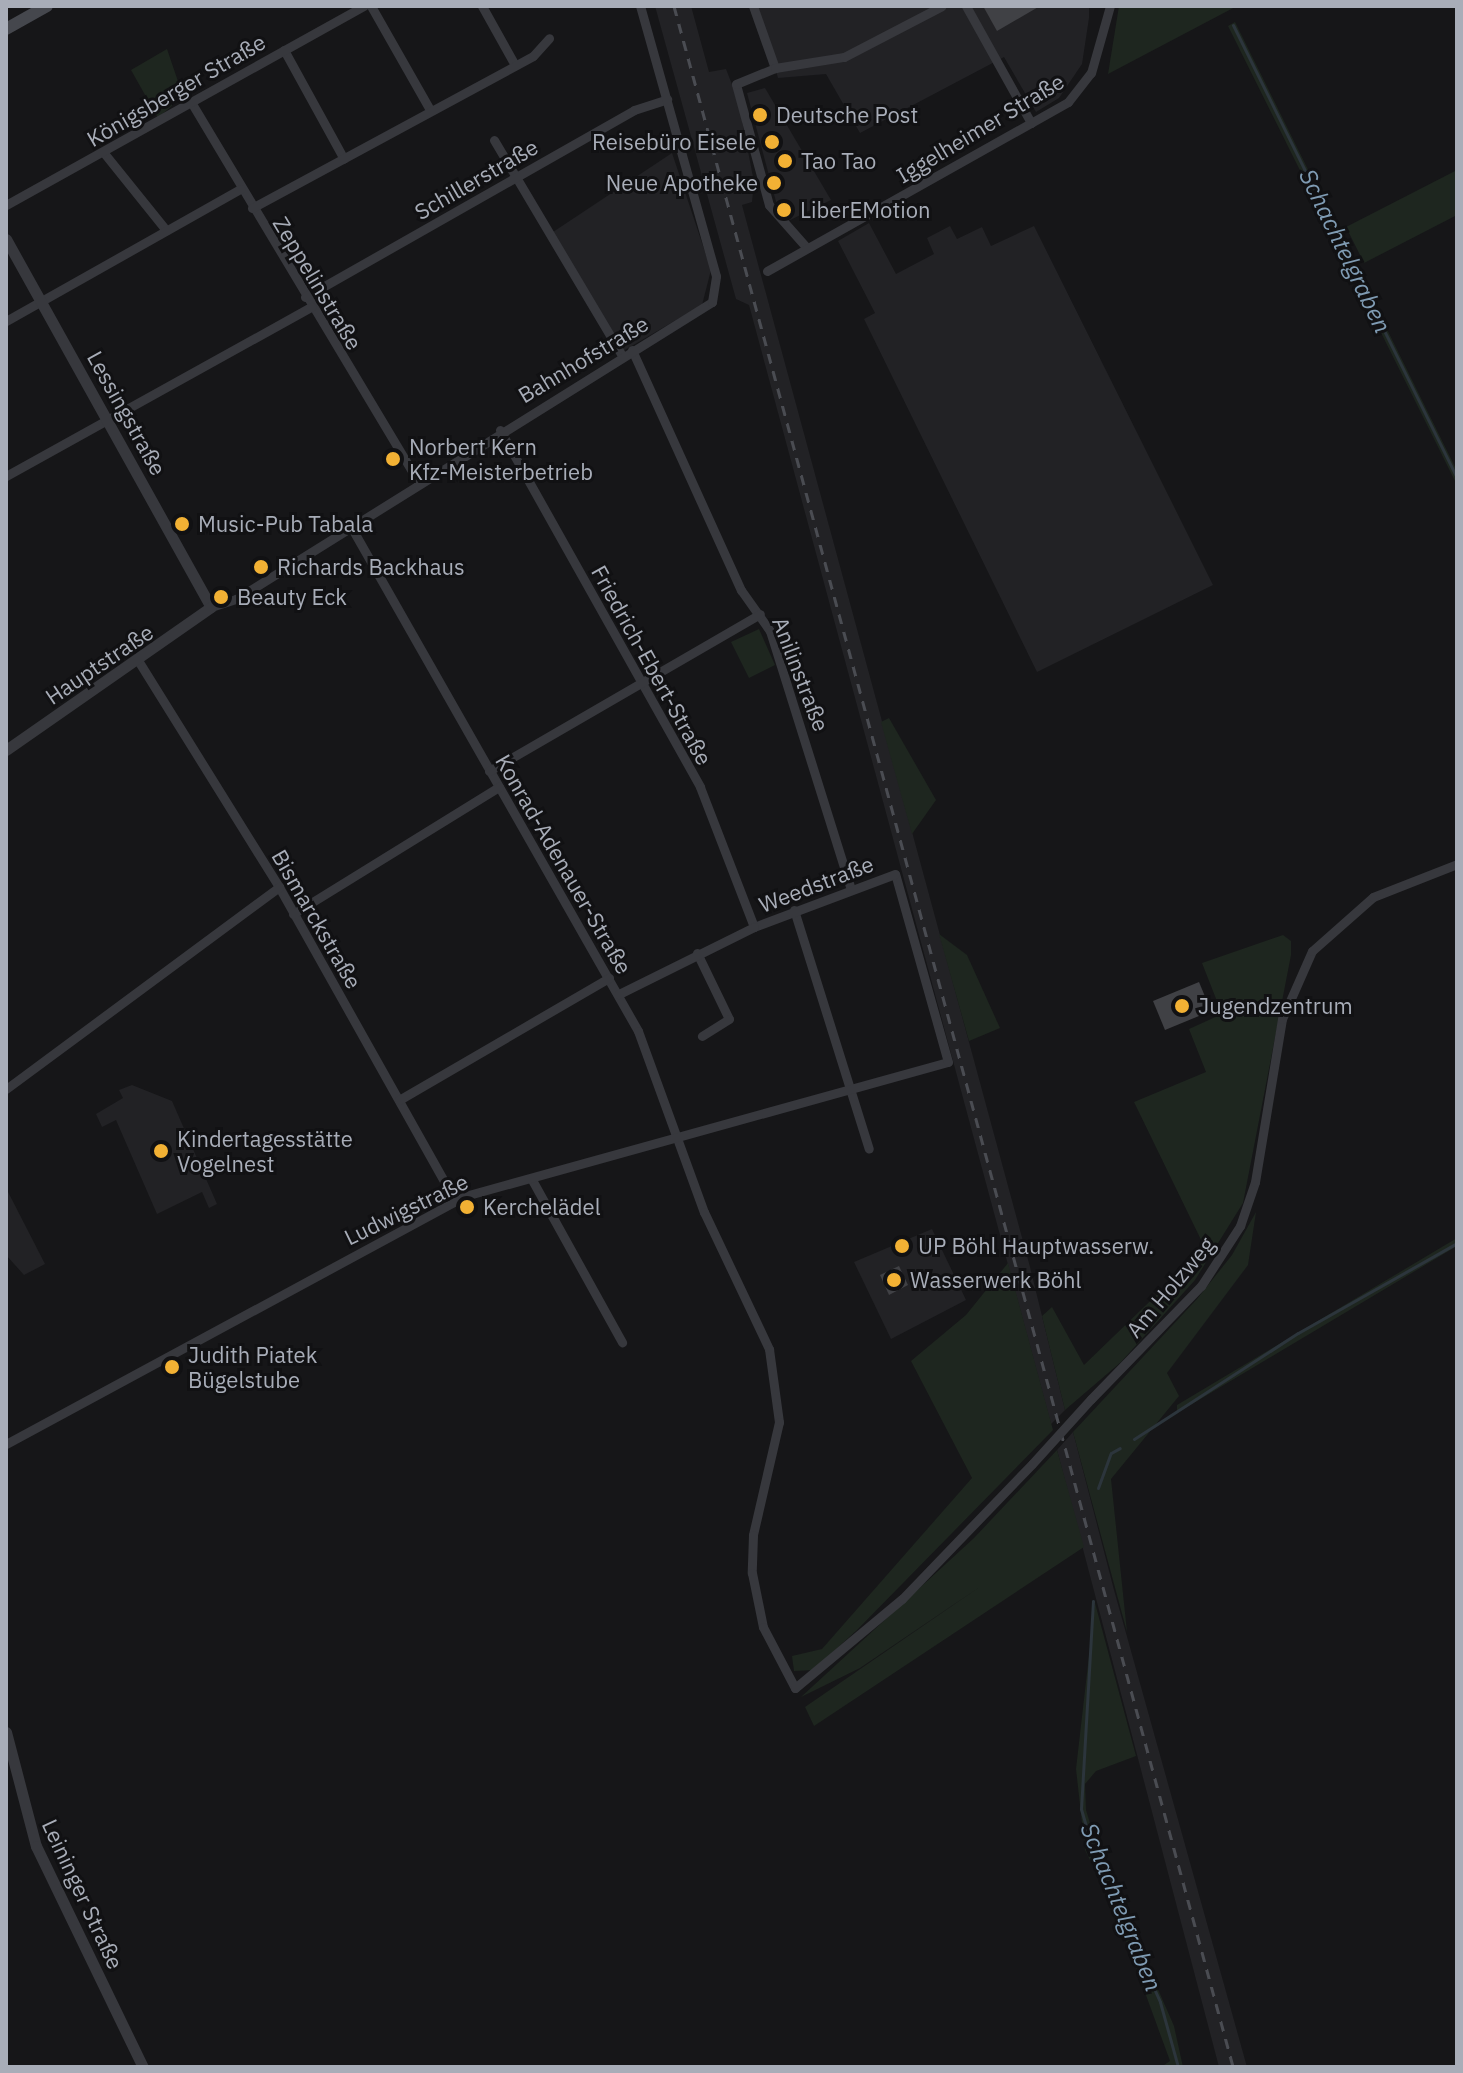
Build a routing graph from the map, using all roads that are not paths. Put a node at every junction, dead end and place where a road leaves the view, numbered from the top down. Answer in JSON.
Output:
{"nodes":[{"id":1,"x":47,"y":6,"type":"edge"},
{"id":2,"x":364,"y":6,"type":"edge"},
{"id":3,"x":371,"y":6,"type":"edge"},
{"id":4,"x":482,"y":6,"type":"edge"},
{"id":5,"x":640,"y":6,"type":"edge"},
{"id":6,"x":753,"y":6,"type":"edge"},
{"id":7,"x":942,"y":6,"type":"edge"},
{"id":8,"x":966,"y":6,"type":"edge"},
{"id":9,"x":1107,"y":6,"type":"edge"},
{"id":10,"x":6,"y":29,"type":"edge"},
{"id":11,"x":549,"y":38,"type":"dead end"},
{"id":12,"x":284,"y":50,"type":"junction"},
{"id":13,"x":515,"y":65,"type":"junction"},
{"id":14,"x":775,"y":68,"type":"junction"},
{"id":15,"x":667,"y":99,"type":"junction"},
{"id":16,"x":191,"y":102,"type":"junction"},
{"id":17,"x":430,"y":110,"type":"junction"},
{"id":18,"x":1031,"y":123,"type":"junction"},
{"id":19,"x":494,"y":140,"type":"dead end"},
{"id":20,"x":104,"y":153,"type":"junction"},
{"id":21,"x":344,"y":159,"type":"junction"},
{"id":22,"x":514,"y":178,"type":"junction"},
{"id":23,"x":240,"y":189,"type":"junction"},
{"id":24,"x":6,"y":205,"type":"edge"},
{"id":25,"x":252,"y":208,"type":"junction"},
{"id":26,"x":166,"y":230,"type":"junction"},
{"id":27,"x":6,"y":239,"type":"edge"},
{"id":28,"x":807,"y":248,"type":"junction"},
{"id":29,"x":767,"y":271,"type":"dead end"},
{"id":30,"x":305,"y":297,"type":"junction"},
{"id":31,"x":42,"y":302,"type":"junction"},
{"id":32,"x":311,"y":307,"type":"junction"},
{"id":33,"x":6,"y":321,"type":"edge"},
{"id":34,"x":632,"y":350,"type":"junction"},
{"id":35,"x":622,"y":356,"type":"junction"},
{"id":36,"x":108,"y":420,"type":"junction"},
{"id":37,"x":500,"y":430,"type":"junction"},
{"id":38,"x":6,"y":476,"type":"edge"},
{"id":39,"x":418,"y":481,"type":"junction"},
{"id":40,"x":350,"y":525,"type":"junction"},
{"id":41,"x":211,"y":607,"type":"junction"},
{"id":42,"x":760,"y":614,"type":"junction"},
{"id":43,"x":139,"y":662,"type":"junction"},
{"id":44,"x":643,"y":685,"type":"junction"},
{"id":45,"x":6,"y":750,"type":"edge"},
{"id":46,"x":489,"y":771,"type":"junction"},
{"id":47,"x":499,"y":787,"type":"junction"},
{"id":48,"x":1457,"y":864,"type":"edge"},
{"id":49,"x":279,"y":887,"type":"junction"},
{"id":50,"x":851,"y":890,"type":"junction"},
{"id":51,"x":794,"y":910,"type":"junction"},
{"id":52,"x":293,"y":914,"type":"junction"},
{"id":53,"x":754,"y":927,"type":"junction"},
{"id":54,"x":697,"y":953,"type":"junction"},
{"id":55,"x":609,"y":978,"type":"junction"},
{"id":56,"x":619,"y":994,"type":"junction"},
{"id":57,"x":702,"y":1036,"type":"dead end"},
{"id":58,"x":948,"y":1062,"type":"joint"},
{"id":59,"x":6,"y":1089,"type":"edge"},
{"id":60,"x":849,"y":1090,"type":"junction"},
{"id":61,"x":399,"y":1100,"type":"junction"},
{"id":62,"x":679,"y":1139,"type":"junction"},
{"id":63,"x":869,"y":1149,"type":"dead end"},
{"id":64,"x":531,"y":1178,"type":"junction"},
{"id":65,"x":455,"y":1201,"type":"junction"},
{"id":66,"x":622,"y":1342,"type":"dead end"},
{"id":67,"x":6,"y":1444,"type":"edge"},
{"id":68,"x":795,"y":1688,"type":"joint"},
{"id":69,"x":6,"y":1732,"type":"edge"},
{"id":70,"x":143,"y":2067,"type":"edge"}],
"edges":[{"from":1,"to":10,"type":"main road"},
{"from":2,"to":12,"type":"street","name":"Königsberger Straße"},
{"from":3,"to":17,"type":"street"},
{"from":4,"to":13,"type":"street"},
{"from":5,"to":15,"type":"street","name":"Bahnhofstraße"},
{"from":6,"to":14,"type":"street"},
{"from":7,"to":14,"type":"street"},
{"from":8,"to":18,"type":"street"},
{"from":9,"to":18,"type":"street","name":"Iggelheimer Straße"},
{"from":11,"to":13,"type":"street"},
{"from":12,"to":16,"type":"street","name":"Königsberger Straße"},
{"from":12,"to":21,"type":"street"},
{"from":13,"to":17,"type":"street"},
{"from":14,"to":28,"type":"street"},
{"from":15,"to":22,"type":"street","name":"Schillerstraße"},
{"from":15,"to":34,"type":"street","name":"Bahnhofstraße"},
{"from":16,"to":20,"type":"street","name":"Königsberger Straße"},
{"from":16,"to":23,"type":"street","name":"Zeppelinstraße"},
{"from":17,"to":21,"type":"street"},
{"from":18,"to":28,"type":"street","name":"Iggelheimer Straße"},
{"from":19,"to":22,"type":"street"},
{"from":20,"to":24,"type":"street","name":"Königsberger Straße"},
{"from":20,"to":26,"type":"street"},
{"from":21,"to":25,"type":"street"},
{"from":22,"to":30,"type":"street","name":"Schillerstraße"},
{"from":22,"to":35,"type":"street"},
{"from":23,"to":25,"type":"street","name":"Zeppelinstraße"},
{"from":23,"to":26,"type":"street"},
{"from":25,"to":30,"type":"street","name":"Zeppelinstraße"},
{"from":26,"to":31,"type":"street"},
{"from":27,"to":31,"type":"street","name":"Lessingstraße"},
{"from":28,"to":29,"type":"street","name":"Iggelheimer Straße"},
{"from":30,"to":32,"type":"street","name":"Zeppelinstraße"},
{"from":31,"to":33,"type":"street"},
{"from":31,"to":36,"type":"street","name":"Lessingstraße"},
{"from":32,"to":36,"type":"street"},
{"from":32,"to":39,"type":"street","name":"Zeppelinstraße"},
{"from":34,"to":35,"type":"street","name":"Bahnhofstraße"},
{"from":34,"to":42,"type":"street","name":"Anilinstraße"},
{"from":35,"to":37,"type":"street","name":"Bahnhofstraße"},
{"from":36,"to":38,"type":"street"},
{"from":36,"to":41,"type":"street","name":"Lessingstraße"},
{"from":37,"to":39,"type":"street","name":"Bahnhofstraße"},
{"from":37,"to":44,"type":"street","name":"Friedrich-Ebert-Straße"},
{"from":39,"to":40,"type":"street","name":"Bahnhofstraße"},
{"from":40,"to":41,"type":"street","name":"Bahnhofstraße"},
{"from":40,"to":46,"type":"street","name":"Konrad-Adenauer-Straße"},
{"from":41,"to":43,"type":"street","name":"Hauptstraße"},
{"from":42,"to":44,"type":"street"},
{"from":42,"to":50,"type":"street","name":"Anilinstraße"},
{"from":43,"to":45,"type":"street","name":"Hauptstraße"},
{"from":43,"to":49,"type":"street","name":"Bismarckstraße"},
{"from":44,"to":46,"type":"street"},
{"from":44,"to":53,"type":"street","name":"Friedrich-Ebert-Straße"},
{"from":46,"to":47,"type":"street","name":"Konrad-Adenauer-Straße"},
{"from":47,"to":52,"type":"street"},
{"from":47,"to":55,"type":"street","name":"Konrad-Adenauer-Straße"},
{"from":48,"to":68,"type":"street","name":"Am Holzweg","bridge":true},
{"from":49,"to":52,"type":"street","name":"Bismarckstraße"},
{"from":49,"to":59,"type":"street"},
{"from":50,"to":51,"type":"street","name":"Weedstraße"},
{"from":50,"to":58,"type":"street","name":"Weedstraße"},
{"from":51,"to":53,"type":"street","name":"Weedstraße"},
{"from":51,"to":60,"type":"street"},
{"from":52,"to":61,"type":"street","name":"Bismarckstraße"},
{"from":53,"to":54,"type":"street","name":"Weedstraße"},
{"from":54,"to":56,"type":"street","name":"Weedstraße"},
{"from":54,"to":57,"type":"street"},
{"from":55,"to":56,"type":"street","name":"Konrad-Adenauer-Straße"},
{"from":55,"to":61,"type":"street"},
{"from":56,"to":62,"type":"street","name":"Konrad-Adenauer-Straße"},
{"from":58,"to":60,"type":"street","name":"Ludwigstraße"},
{"from":60,"to":62,"type":"street","name":"Ludwigstraße"},
{"from":60,"to":63,"type":"street"},
{"from":61,"to":65,"type":"street","name":"Bismarckstraße"},
{"from":62,"to":64,"type":"street","name":"Ludwigstraße"},
{"from":62,"to":68,"type":"street","name":"Konrad-Adenauer-Straße"},
{"from":64,"to":65,"type":"street","name":"Ludwigstraße"},
{"from":64,"to":66,"type":"street"},
{"from":65,"to":67,"type":"street","name":"Ludwigstraße"},
{"from":69,"to":70,"type":"street","name":"Leininger Straße"}]}
